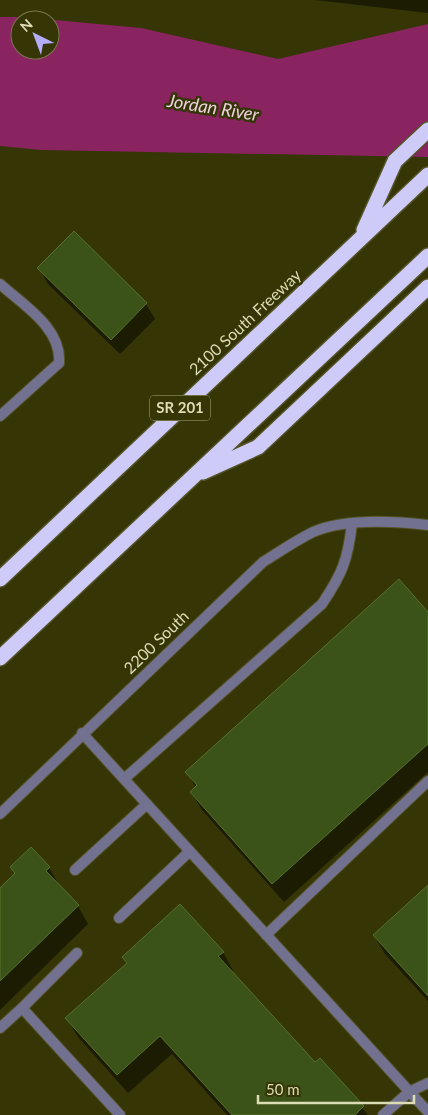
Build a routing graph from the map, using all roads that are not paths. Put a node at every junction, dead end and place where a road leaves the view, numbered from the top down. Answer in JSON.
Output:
{"nodes":[{"id":1,"x":428,"y":130,"type":"edge"},
{"id":2,"x":428,"y":175,"type":"edge"},
{"id":3,"x":360,"y":238,"type":"junction"},
{"id":4,"x":428,"y":256,"type":"edge"},
{"id":5,"x":0,"y":284,"type":"edge"},
{"id":6,"x":428,"y":287,"type":"edge"},
{"id":7,"x":0,"y":416,"type":"edge"},
{"id":8,"x":192,"y":477,"type":"junction"},
{"id":9,"x":352,"y":523,"type":"junction"},
{"id":10,"x":428,"y":525,"type":"edge"},
{"id":11,"x":0,"y":579,"type":"edge"},
{"id":12,"x":0,"y":658,"type":"edge"},
{"id":13,"x":82,"y":733,"type":"junction"},
{"id":14,"x":124,"y":779,"type":"junction"},
{"id":15,"x":428,"y":781,"type":"edge"},
{"id":16,"x":147,"y":804,"type":"junction"},
{"id":17,"x":0,"y":814,"type":"edge"},
{"id":18,"x":190,"y":851,"type":"junction"},
{"id":19,"x":75,"y":870,"type":"dead end"},
{"id":20,"x":119,"y":918,"type":"dead end"},
{"id":21,"x":266,"y":935,"type":"junction"},
{"id":22,"x":77,"y":953,"type":"dead end"},
{"id":23,"x":22,"y":1008,"type":"junction"},
{"id":24,"x":0,"y":1028,"type":"edge"},
{"id":25,"x":428,"y":1083,"type":"edge"},
{"id":26,"x":409,"y":1092,"type":"junction"},
{"id":27,"x":428,"y":1112,"type":"edge"},
{"id":28,"x":120,"y":1115,"type":"edge"},
{"id":29,"x":383,"y":1115,"type":"edge"}],
"edges":[{"from":1,"to":3,"type":"highway"},
{"from":2,"to":3,"type":"highway","name":"2100 South Freeway","number":"SR 201"},
{"from":3,"to":11,"type":"highway","name":"2100 South Freeway","number":"SR 201"},
{"from":4,"to":8,"type":"highway"},
{"from":5,"to":7,"type":"street"},
{"from":6,"to":8,"type":"highway"},
{"from":8,"to":12,"type":"highway"},
{"from":9,"to":10,"type":"street","name":"2200 South"},
{"from":9,"to":13,"type":"street","name":"2200 South"},
{"from":9,"to":14,"type":"street"},
{"from":13,"to":14,"type":"street"},
{"from":13,"to":17,"type":"street","name":"2200 South"},
{"from":14,"to":16,"type":"street"},
{"from":15,"to":21,"type":"street"},
{"from":16,"to":18,"type":"street"},
{"from":16,"to":19,"type":"street"},
{"from":18,"to":20,"type":"street"},
{"from":18,"to":21,"type":"street"},
{"from":21,"to":26,"type":"street"},
{"from":22,"to":23,"type":"street"},
{"from":23,"to":24,"type":"street"},
{"from":23,"to":28,"type":"street"},
{"from":25,"to":26,"type":"street"},
{"from":26,"to":27,"type":"street"},
{"from":26,"to":29,"type":"street"}]}
